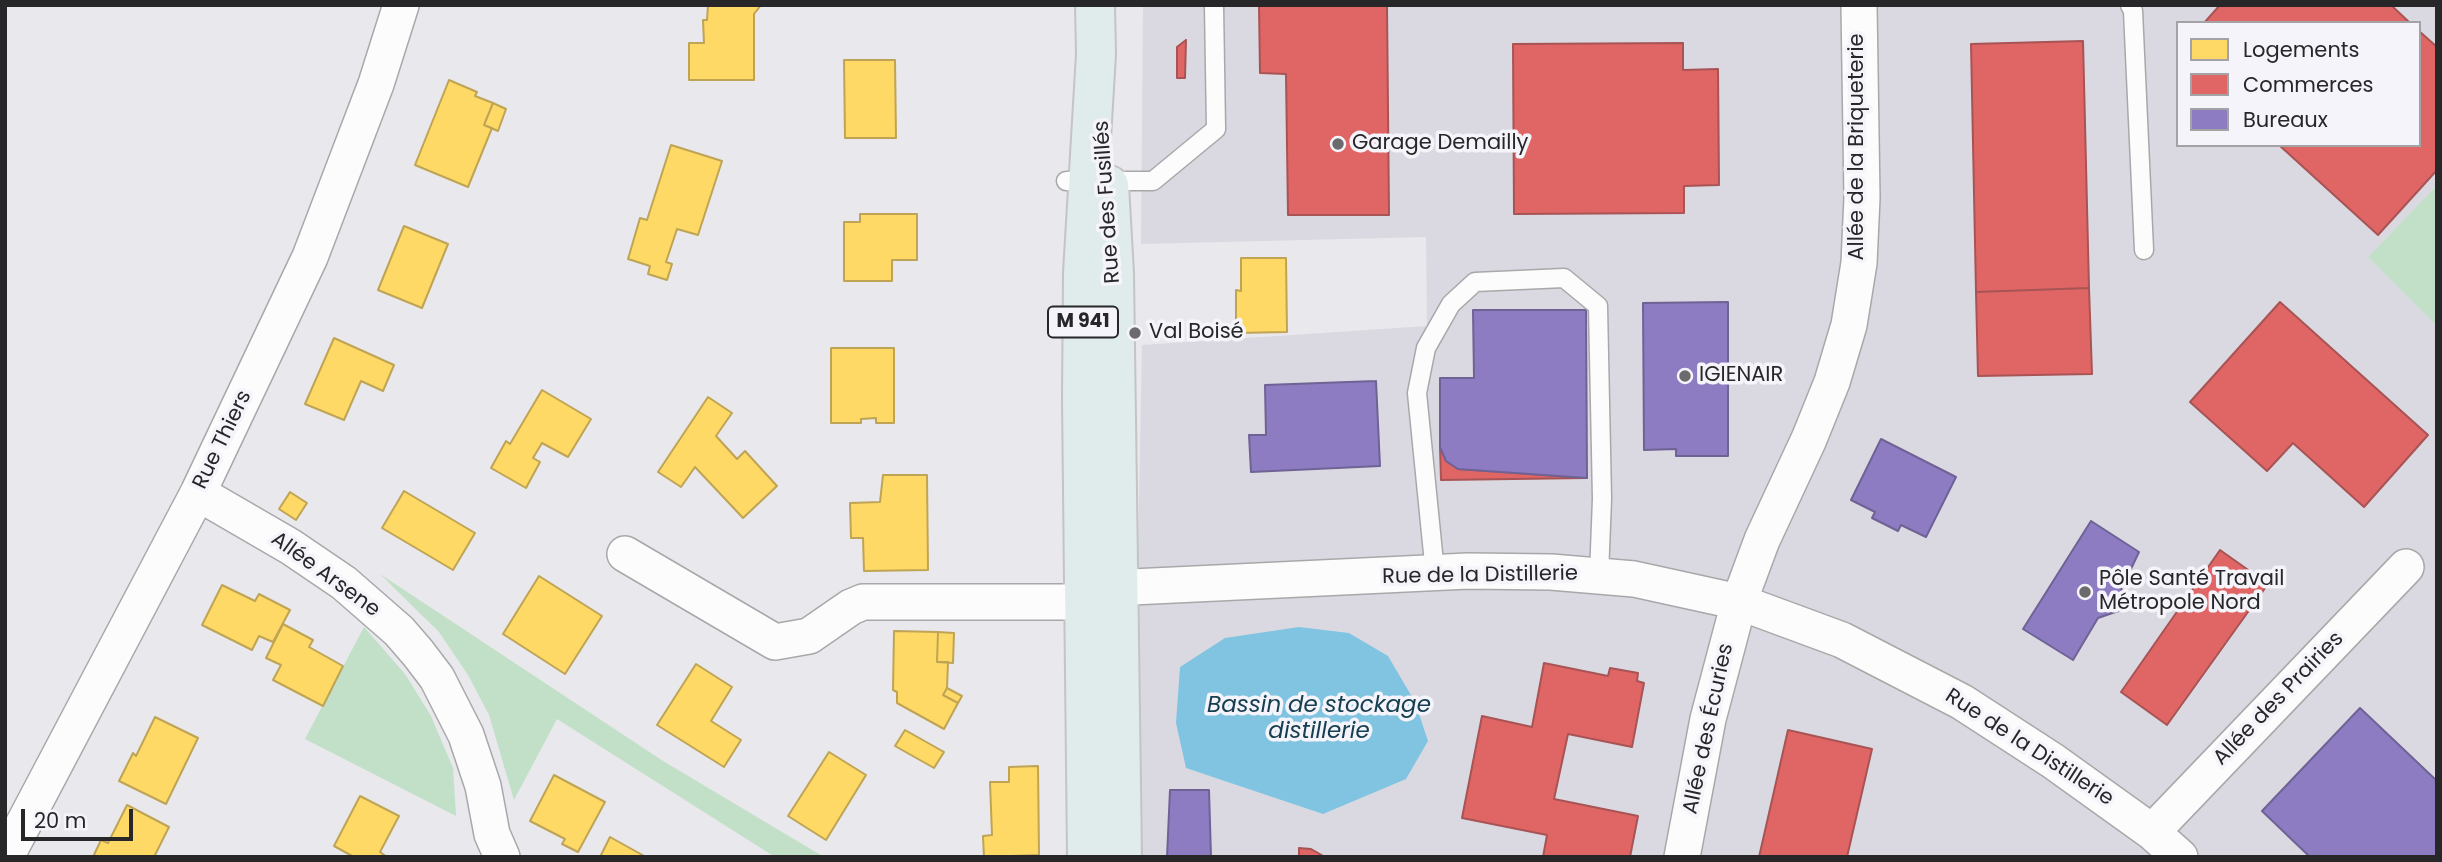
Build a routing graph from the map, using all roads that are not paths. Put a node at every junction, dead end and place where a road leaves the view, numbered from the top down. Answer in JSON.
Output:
{"nodes":[{"id":1,"x":401,"y":5,"type":"edge"},
{"id":2,"x":1095,"y":5,"type":"edge"},
{"id":3,"x":1214,"y":5,"type":"edge"},
{"id":4,"x":1859,"y":5,"type":"edge"},
{"id":5,"x":2130,"y":5,"type":"edge"},
{"id":6,"x":1087,"y":181,"type":"junction"},
{"id":7,"x":2144,"y":250,"type":"dead end"},
{"id":8,"x":198,"y":493,"type":"junction"},
{"id":9,"x":625,"y":554,"type":"dead end"},
{"id":10,"x":2406,"y":567,"type":"dead end"},
{"id":11,"x":1435,"y":573,"type":"junction"},
{"id":12,"x":1598,"y":575,"type":"junction"},
{"id":13,"x":1100,"y":595,"type":"junction"},
{"id":14,"x":1739,"y":602,"type":"junction"},
{"id":15,"x":2165,"y":848,"type":"edge"},
{"id":16,"x":491,"y":849,"type":"edge"},
{"id":17,"x":6,"y":857,"type":"edge"},
{"id":18,"x":1087,"y":857,"type":"edge"},
{"id":19,"x":1122,"y":857,"type":"edge"},
{"id":20,"x":1682,"y":857,"type":"edge"}],
"edges":[{"from":1,"to":8,"type":"street","name":"Rue Thiers"},
{"from":2,"to":6,"type":"main road","name":"Rue des Fusillés","number":"M 941"},
{"from":3,"to":6,"type":"lane"},
{"from":4,"to":14,"type":"street","name":"Allée de la Briqueterie"},
{"from":5,"to":7,"type":"lane"},
{"from":6,"to":13,"type":"main road","name":"Rue des Fusillés","number":"M 941"},
{"from":8,"to":16,"type":"street","name":"Allée Arsene"},
{"from":8,"to":17,"type":"street","name":"Rue Thiers"},
{"from":9,"to":13,"type":"street"},
{"from":10,"to":15,"type":"street","name":"Allée des Prairies"},
{"from":11,"to":12,"type":"street","name":"Rue de la Distillerie"},
{"from":11,"to":12,"type":"lane"},
{"from":11,"to":13,"type":"street","name":"Rue de la Distillerie"},
{"from":12,"to":14,"type":"street","name":"Rue de la Distillerie"},
{"from":13,"to":18,"type":"main road","name":"Rue des Fusillés","number":"M 941"},
{"from":13,"to":19,"type":"main road","name":"Rue des Fusillés","number":"M 941"},
{"from":14,"to":15,"type":"street","name":"Rue de la Distillerie"},
{"from":14,"to":20,"type":"street","name":"Allée des Écuries"}]}
